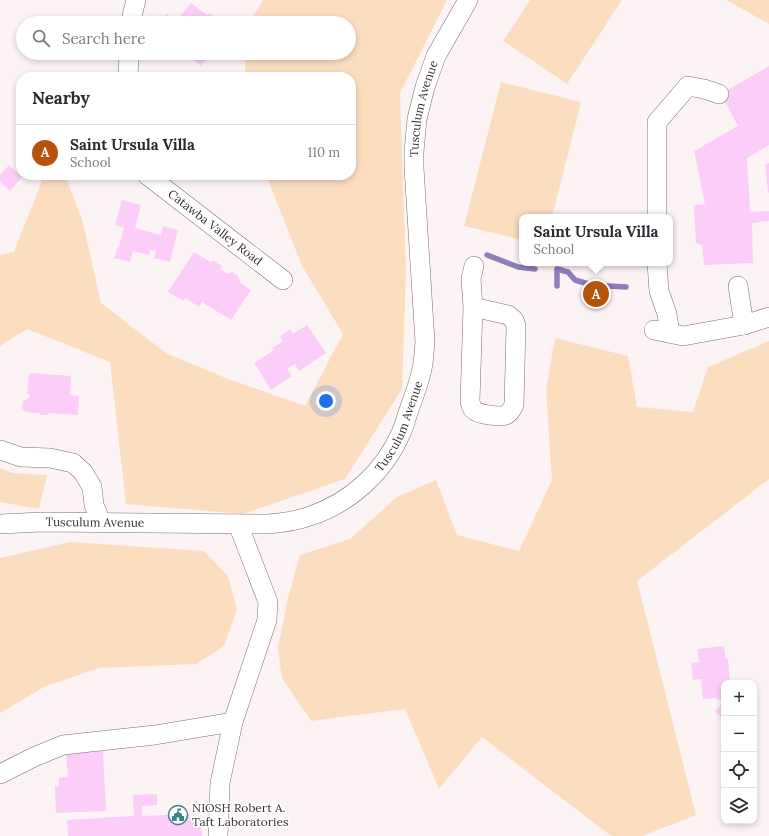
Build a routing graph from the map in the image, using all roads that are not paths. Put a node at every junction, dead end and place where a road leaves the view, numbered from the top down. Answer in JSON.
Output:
{"nodes":[{"id":1,"x":136,"y":0,"type":"edge"},
{"id":2,"x":468,"y":0,"type":"edge"},
{"id":3,"x":132,"y":16,"type":"edge"},
{"id":4,"x":129,"y":60,"type":"edge"},
{"id":5,"x":128,"y":72,"type":"edge"},
{"id":6,"x":719,"y":94,"type":"dead end"},
{"id":7,"x":153,"y":180,"type":"edge"},
{"id":8,"x":657,"y":214,"type":"edge"},
{"id":9,"x":474,"y":266,"type":"dead end"},
{"id":10,"x":657,"y":266,"type":"edge"},
{"id":11,"x":283,"y":280,"type":"dead end"},
{"id":12,"x":738,"y":286,"type":"dead end"},
{"id":13,"x":474,"y":307,"type":"junction"},
{"id":14,"x":769,"y":317,"type":"edge"},
{"id":15,"x":744,"y":325,"type":"junction"},
{"id":16,"x":0,"y":450,"type":"edge"},
{"id":17,"x":101,"y":522,"type":"junction"},
{"id":18,"x":0,"y":524,"type":"edge"},
{"id":19,"x":238,"y":524,"type":"junction"},
{"id":20,"x":233,"y":722,"type":"junction"},
{"id":21,"x":0,"y":774,"type":"edge"},
{"id":22,"x":218,"y":836,"type":"edge"}],
"edges":[{"from":1,"to":3,"type":"street"},
{"from":2,"to":19,"type":"street","name":"Tusculum Avenue"},
{"from":4,"to":5,"type":"street"},
{"from":6,"to":8,"type":"street"},
{"from":7,"to":11,"type":"street","name":"Catawba Valley Road"},
{"from":9,"to":13,"type":"street"},
{"from":10,"to":15,"type":"street"},
{"from":12,"to":15,"type":"street"},
{"from":13,"to":13,"type":"street"},
{"from":14,"to":15,"type":"street"},
{"from":16,"to":17,"type":"street"},
{"from":17,"to":18,"type":"street","name":"Tusculum Avenue"},
{"from":17,"to":19,"type":"street","name":"Tusculum Avenue"},
{"from":19,"to":20,"type":"street"},
{"from":20,"to":21,"type":"street"},
{"from":20,"to":22,"type":"street"}]}
